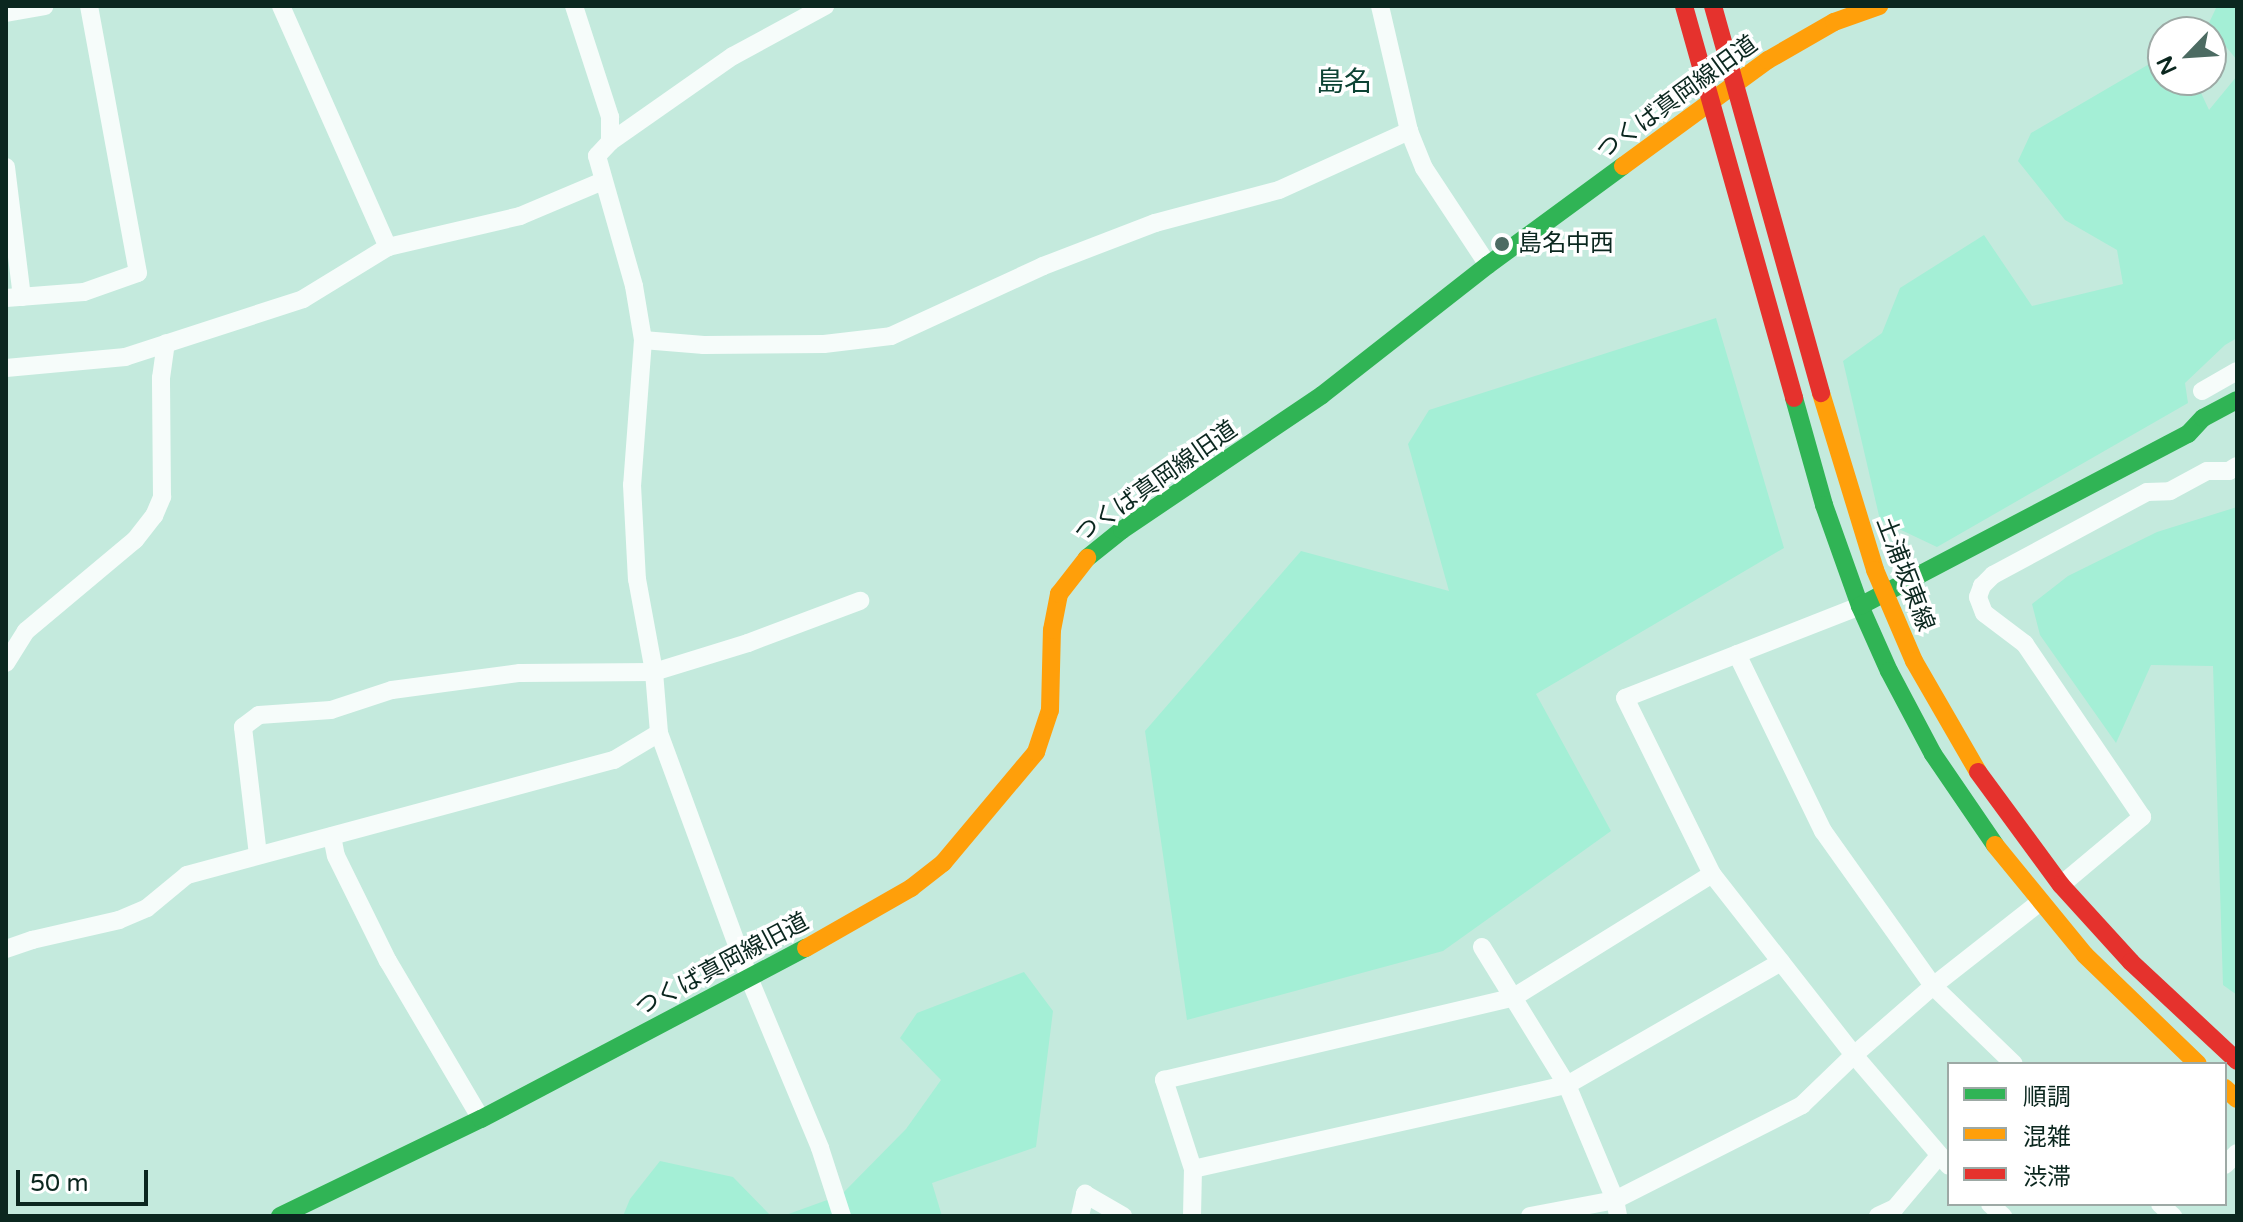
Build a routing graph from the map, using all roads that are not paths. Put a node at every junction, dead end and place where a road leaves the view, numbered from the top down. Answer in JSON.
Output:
{"nodes":[{"id":1,"x":44,"y":6,"type":"edge"},
{"id":2,"x":89,"y":6,"type":"edge"},
{"id":3,"x":281,"y":6,"type":"edge"},
{"id":4,"x":574,"y":6,"type":"edge"},
{"id":5,"x":825,"y":6,"type":"edge"},
{"id":6,"x":1380,"y":6,"type":"edge"},
{"id":7,"x":1684,"y":6,"type":"edge"},
{"id":8,"x":1713,"y":6,"type":"edge"},
{"id":9,"x":1879,"y":6,"type":"edge"},
{"id":10,"x":6,"y":13,"type":"edge"},
{"id":11,"x":1830,"y":14,"type":"edge"},
{"id":12,"x":1735,"y":84,"type":"junction"},
{"id":13,"x":1710,"y":103,"type":"junction"},
{"id":14,"x":1409,"y":131,"type":"junction"},
{"id":15,"x":610,"y":142,"type":"junction"},
{"id":16,"x":6,"y":167,"type":"edge"},
{"id":17,"x":603,"y":181,"type":"junction"},
{"id":18,"x":388,"y":247,"type":"junction"},
{"id":19,"x":1488,"y":265,"type":"junction"},
{"id":20,"x":14,"y":297,"type":"edge"},
{"id":21,"x":643,"y":340,"type":"junction"},
{"id":22,"x":166,"y":343,"type":"junction"},
{"id":23,"x":6,"y":368,"type":"edge"},
{"id":24,"x":2237,"y":371,"type":"edge"},
{"id":25,"x":2202,"y":391,"type":"dead end"},
{"id":26,"x":2237,"y":400,"type":"edge"},
{"id":27,"x":2237,"y":417,"type":"edge"},
{"id":28,"x":2188,"y":434,"type":"junction"},
{"id":29,"x":2237,"y":466,"type":"edge"},
{"id":30,"x":1886,"y":595,"type":"junction"},
{"id":31,"x":860,"y":601,"type":"dead end"},
{"id":32,"x":1860,"y":606,"type":"junction"},
{"id":33,"x":1737,"y":654,"type":"junction"},
{"id":34,"x":6,"y":663,"type":"edge"},
{"id":35,"x":654,"y":672,"type":"junction"},
{"id":36,"x":659,"y":733,"type":"junction"},
{"id":37,"x":332,"y":836,"type":"junction"},
{"id":38,"x":258,"y":855,"type":"junction"},
{"id":39,"x":1712,"y":874,"type":"junction"},
{"id":40,"x":2061,"y":885,"type":"junction"},
{"id":41,"x":2039,"y":903,"type":"junction"},
{"id":42,"x":1482,"y":947,"type":"dead end"},
{"id":43,"x":6,"y":949,"type":"edge"},
{"id":44,"x":1781,"y":962,"type":"junction"},
{"id":45,"x":749,"y":978,"type":"junction"},
{"id":46,"x":1933,"y":986,"type":"junction"},
{"id":47,"x":1514,"y":997,"type":"junction"},
{"id":48,"x":1854,"y":1055,"type":"junction"},
{"id":49,"x":2237,"y":1061,"type":"edge"},
{"id":50,"x":2012,"y":1062,"type":"edge"},
{"id":51,"x":2196,"y":1062,"type":"edge"},
{"id":52,"x":1567,"y":1085,"type":"junction"},
{"id":53,"x":481,"y":1119,"type":"junction"},
{"id":54,"x":1944,"y":1161,"type":"edge"},
{"id":55,"x":1193,"y":1169,"type":"junction"},
{"id":56,"x":1616,"y":1208,"type":"edge"},
{"id":57,"x":1891,"y":1213,"type":"edge"},
{"id":58,"x":280,"y":1216,"type":"edge"},
{"id":59,"x":842,"y":1216,"type":"edge"},
{"id":60,"x":1080,"y":1216,"type":"edge"},
{"id":61,"x":1123,"y":1216,"type":"edge"},
{"id":62,"x":1192,"y":1216,"type":"edge"},
{"id":63,"x":1530,"y":1216,"type":"edge"}],
"edges":[{"from":1,"to":10,"type":"street"},
{"from":2,"to":20,"type":"street"},
{"from":3,"to":18,"type":"street"},
{"from":4,"to":15,"type":"street"},
{"from":5,"to":15,"type":"street"},
{"from":6,"to":14,"type":"street"},
{"from":7,"to":13,"type":"main road"},
{"from":8,"to":12,"type":"main road","name":"土浦坂東線"},
{"from":9,"to":11,"type":"main road","name":"つくば真岡線旧道"},
{"from":11,"to":12,"type":"main road","name":"つくば真岡線旧道"},
{"from":12,"to":13,"type":"main road","name":"つくば真岡線旧道"},
{"from":12,"to":30,"type":"main road","name":"土浦坂東線"},
{"from":13,"to":19,"type":"main road","name":"つくば真岡線旧道"},
{"from":13,"to":32,"type":"main road"},
{"from":14,"to":19,"type":"street"},
{"from":14,"to":21,"type":"street"},
{"from":15,"to":17,"type":"street"},
{"from":16,"to":20,"type":"street"},
{"from":17,"to":18,"type":"street"},
{"from":17,"to":21,"type":"street"},
{"from":18,"to":22,"type":"street"},
{"from":19,"to":45,"type":"main road","name":"つくば真岡線旧道"},
{"from":21,"to":35,"type":"street"},
{"from":22,"to":23,"type":"street"},
{"from":22,"to":34,"type":"street"},
{"from":24,"to":25,"type":"street"},
{"from":26,"to":28,"type":"main road"},
{"from":27,"to":28,"type":"main road"},
{"from":28,"to":30,"type":"main road"},
{"from":29,"to":40,"type":"street"},
{"from":30,"to":32,"type":"main road"},
{"from":30,"to":40,"type":"main road","name":"土浦坂東線"},
{"from":31,"to":35,"type":"street"},
{"from":32,"to":33,"type":"street"},
{"from":32,"to":41,"type":"main road"},
{"from":33,"to":39,"type":"street"},
{"from":33,"to":46,"type":"street"},
{"from":35,"to":36,"type":"street"},
{"from":35,"to":38,"type":"street"},
{"from":36,"to":37,"type":"street"},
{"from":36,"to":45,"type":"street"},
{"from":37,"to":38,"type":"street"},
{"from":37,"to":53,"type":"street"},
{"from":38,"to":43,"type":"street"},
{"from":39,"to":44,"type":"street"},
{"from":39,"to":47,"type":"street"},
{"from":40,"to":49,"type":"main road","name":"土浦坂東線"},
{"from":41,"to":46,"type":"street"},
{"from":41,"to":51,"type":"main road"},
{"from":42,"to":47,"type":"street"},
{"from":44,"to":48,"type":"street"},
{"from":44,"to":52,"type":"street"},
{"from":45,"to":53,"type":"main road","name":"つくば真岡線旧道"},
{"from":45,"to":59,"type":"street"},
{"from":46,"to":48,"type":"street"},
{"from":46,"to":50,"type":"street"},
{"from":47,"to":52,"type":"street"},
{"from":47,"to":55,"type":"street"},
{"from":48,"to":54,"type":"street"},
{"from":48,"to":56,"type":"street"},
{"from":52,"to":55,"type":"street"},
{"from":52,"to":56,"type":"street"},
{"from":53,"to":58,"type":"main road","name":"つくば真岡線旧道"},
{"from":54,"to":57,"type":"street"},
{"from":55,"to":62,"type":"street"},
{"from":56,"to":63,"type":"street"},
{"from":60,"to":61,"type":"street"}]}
